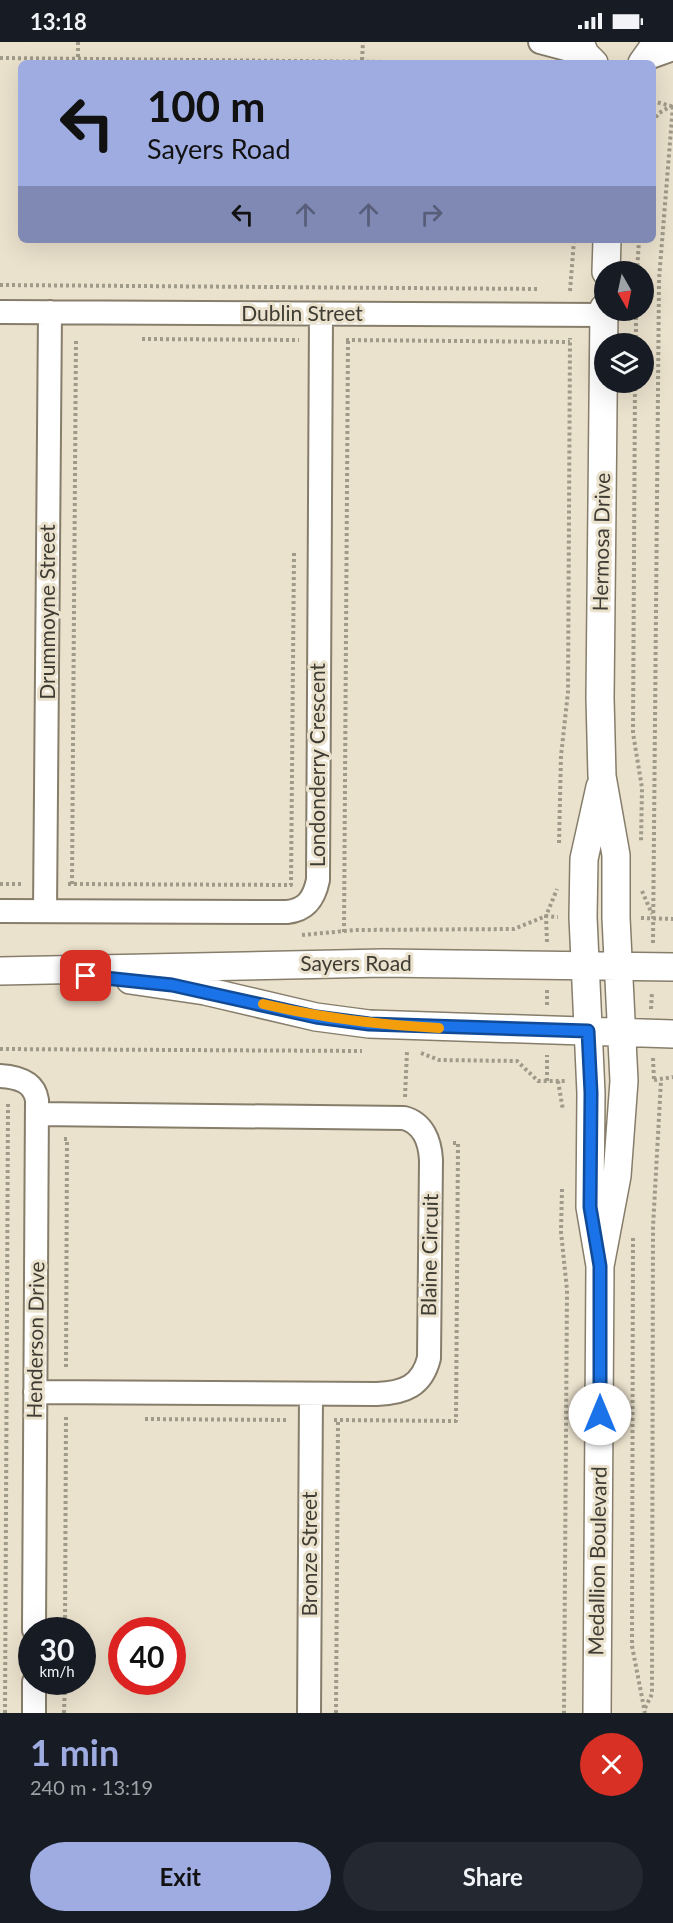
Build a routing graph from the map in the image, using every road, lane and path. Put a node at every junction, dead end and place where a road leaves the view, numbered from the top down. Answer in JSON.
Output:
{"nodes":[{"id":1,"x":78,"y":42,"type":"edge"},
{"id":2,"x":363,"y":42,"type":"edge"},
{"id":3,"x":540,"y":42,"type":"edge"},
{"id":4,"x":673,"y":49,"type":"edge"},
{"id":5,"x":586,"y":53,"type":"edge"},
{"id":6,"x":649,"y":54,"type":"edge"},
{"id":7,"x":0,"y":58,"type":"edge"},
{"id":8,"x":78,"y":59,"type":"junction"},
{"id":9,"x":362,"y":60,"type":"joint"},
{"id":10,"x":656,"y":102,"type":"edge"},
{"id":11,"x":672,"y":104,"type":"edge"},
{"id":12,"x":656,"y":117,"type":"edge"},
{"id":13,"x":574,"y":243,"type":"edge"},
{"id":14,"x":607,"y":243,"type":"edge"},
{"id":15,"x":639,"y":243,"type":"edge"},
{"id":16,"x":606,"y":261,"type":"edge"},
{"id":17,"x":638,"y":261,"type":"edge"},
{"id":18,"x":0,"y":285,"type":"edge"},
{"id":19,"x":295,"y":287,"type":"junction"},
{"id":20,"x":546,"y":289,"type":"dead end"},
{"id":21,"x":558,"y":289,"type":"dead end"},
{"id":22,"x":570,"y":289,"type":"junction"},
{"id":23,"x":0,"y":312,"type":"edge"},
{"id":24,"x":50,"y":312,"type":"junction"},
{"id":25,"x":594,"y":313,"type":"edge"},
{"id":26,"x":295,"y":314,"type":"junction"},
{"id":27,"x":321,"y":314,"type":"junction"},
{"id":28,"x":570,"y":315,"type":"junction"},
{"id":29,"x":604,"y":321,"type":"edge"},
{"id":30,"x":50,"y":338,"type":"junction"},
{"id":31,"x":76,"y":338,"type":"junction"},
{"id":32,"x":87,"y":338,"type":"dead end"},
{"id":33,"x":134,"y":339,"type":"dead end"},
{"id":34,"x":296,"y":340,"type":"junction"},
{"id":35,"x":321,"y":340,"type":"junction"},
{"id":36,"x":348,"y":340,"type":"junction"},
{"id":37,"x":570,"y":342,"type":"junction"},
{"id":38,"x":296,"y":352,"type":"dead end"},
{"id":39,"x":635,"y":393,"type":"edge"},
{"id":40,"x":294,"y":542,"type":"dead end"},
{"id":41,"x":602,"y":776,"type":"junction"},
{"id":42,"x":559,"y":847,"type":"dead end"},
{"id":43,"x":641,"y":853,"type":"dead end"},
{"id":44,"x":559,"y":882,"type":"dead end"},
{"id":45,"x":0,"y":884,"type":"edge"},
{"id":46,"x":46,"y":884,"type":"junction"},
{"id":47,"x":72,"y":884,"type":"junction"},
{"id":48,"x":641,"y":889,"type":"dead end"},
{"id":49,"x":0,"y":910,"type":"edge"},
{"id":50,"x":45,"y":911,"type":"junction"},
{"id":51,"x":546,"y":916,"type":"junction"},
{"id":52,"x":583,"y":917,"type":"junction"},
{"id":53,"x":616,"y":918,"type":"junction"},
{"id":54,"x":654,"y":918,"type":"junction"},
{"id":55,"x":673,"y":919,"type":"edge"},
{"id":56,"x":344,"y":932,"type":"junction"},
{"id":57,"x":298,"y":935,"type":"dead end"},
{"id":58,"x":547,"y":964,"type":"junction"},
{"id":59,"x":584,"y":964,"type":"junction"},
{"id":60,"x":619,"y":966,"type":"junction"},
{"id":61,"x":663,"y":967,"type":"edge"},
{"id":62,"x":0,"y":971,"type":"edge"},
{"id":63,"x":39,"y":971,"type":"junction"},
{"id":64,"x":547,"y":1029,"type":"junction"},
{"id":65,"x":588,"y":1031,"type":"junction"},
{"id":66,"x":623,"y":1033,"type":"junction"},
{"id":67,"x":662,"y":1034,"type":"edge"},
{"id":68,"x":0,"y":1049,"type":"edge"},
{"id":69,"x":372,"y":1051,"type":"dead end"},
{"id":70,"x":395,"y":1051,"type":"dead end"},
{"id":71,"x":0,"y":1076,"type":"edge"},
{"id":72,"x":673,"y":1077,"type":"edge"},
{"id":73,"x":654,"y":1080,"type":"junction"},
{"id":74,"x":662,"y":1080,"type":"junction"},
{"id":75,"x":547,"y":1081,"type":"junction"},
{"id":76,"x":558,"y":1081,"type":"junction"},
{"id":77,"x":591,"y":1082,"type":"junction"},
{"id":78,"x":624,"y":1082,"type":"junction"},
{"id":79,"x":8,"y":1102,"type":"dead end"},
{"id":80,"x":38,"y":1114,"type":"junction"},
{"id":81,"x":564,"y":1114,"type":"dead end"},
{"id":82,"x":8,"y":1139,"type":"junction"},
{"id":83,"x":38,"y":1140,"type":"junction"},
{"id":84,"x":429,"y":1142,"type":"junction"},
{"id":85,"x":562,"y":1185,"type":"dead end"},
{"id":86,"x":633,"y":1230,"type":"dead end"},
{"id":87,"x":600,"y":1266,"type":"junction"},
{"id":88,"x":66,"y":1367,"type":"junction"},
{"id":89,"x":77,"y":1367,"type":"dead end"},
{"id":90,"x":35,"y":1392,"type":"junction"},
{"id":91,"x":66,"y":1392,"type":"junction"},
{"id":92,"x":311,"y":1394,"type":"junction"},
{"id":93,"x":66,"y":1418,"type":"junction"},
{"id":94,"x":78,"y":1418,"type":"dead end"},
{"id":95,"x":136,"y":1419,"type":"dead end"},
{"id":96,"x":311,"y":1420,"type":"junction"},
{"id":97,"x":338,"y":1420,"type":"junction"},
{"id":98,"x":34,"y":1617,"type":"edge"},
{"id":99,"x":65,"y":1617,"type":"edge"},
{"id":100,"x":34,"y":1695,"type":"edge"},
{"id":101,"x":64,"y":1695,"type":"edge"},
{"id":102,"x":645,"y":1711,"type":"edge"},
{"id":103,"x":5,"y":1713,"type":"edge"},
{"id":104,"x":34,"y":1713,"type":"edge"},
{"id":105,"x":64,"y":1713,"type":"edge"},
{"id":106,"x":309,"y":1713,"type":"edge"},
{"id":107,"x":336,"y":1713,"type":"edge"},
{"id":108,"x":564,"y":1713,"type":"edge"},
{"id":109,"x":597,"y":1713,"type":"edge"}],
"edges":[{"from":1,"to":8,"type":"path"},
{"from":2,"to":9,"type":"path"},
{"from":3,"to":5,"type":"street"},
{"from":4,"to":6,"type":"street"},
{"from":7,"to":8,"type":"path"},
{"from":8,"to":9,"type":"path"},
{"from":10,"to":11,"type":"path"},
{"from":11,"to":12,"type":"path"},
{"from":11,"to":54,"type":"path"},
{"from":13,"to":22,"type":"path"},
{"from":14,"to":16,"type":"street"},
{"from":15,"to":17,"type":"path"},
{"from":18,"to":19,"type":"path"},
{"from":19,"to":20,"type":"path"},
{"from":19,"to":26,"type":"path"},
{"from":21,"to":22,"type":"path"},
{"from":22,"to":28,"type":"path"},
{"from":23,"to":24,"type":"street","name":"Dublin Street"},
{"from":24,"to":26,"type":"street","name":"Dublin Street"},
{"from":24,"to":30,"type":"street","name":"Drummoyne Street"},
{"from":25,"to":28,"type":"street","name":"Dublin Street"},
{"from":26,"to":27,"type":"street","name":"Dublin Street"},
{"from":26,"to":34,"type":"path"},
{"from":27,"to":28,"type":"street","name":"Dublin Street"},
{"from":27,"to":35,"type":"street","name":"Londonderry Crescent"},
{"from":28,"to":37,"type":"path"},
{"from":29,"to":41,"type":"street","name":"Hermosa Drive"},
{"from":30,"to":31,"type":"path"},
{"from":30,"to":46,"type":"street","name":"Drummoyne Street"},
{"from":31,"to":32,"type":"path"},
{"from":31,"to":47,"type":"path"},
{"from":33,"to":34,"type":"path"},
{"from":34,"to":35,"type":"path"},
{"from":34,"to":38,"type":"path"},
{"from":35,"to":36,"type":"path"},
{"from":35,"to":50,"type":"street","name":"Londonderry Crescent"},
{"from":36,"to":37,"type":"path"},
{"from":36,"to":56,"type":"path"},
{"from":37,"to":42,"type":"path"},
{"from":39,"to":43,"type":"path"},
{"from":40,"to":47,"type":"path"},
{"from":41,"to":52,"type":"street","name":"Hermosa Drive"},
{"from":41,"to":53,"type":"street","name":"Hermosa Drive"},
{"from":44,"to":51,"type":"path"},
{"from":45,"to":46,"type":"path"},
{"from":46,"to":47,"type":"path"},
{"from":46,"to":50,"type":"street","name":"Drummoyne Street"},
{"from":48,"to":54,"type":"path"},
{"from":49,"to":50,"type":"street","name":"Londonderry Crescent"},
{"from":51,"to":52,"type":"path"},
{"from":51,"to":56,"type":"path"},
{"from":51,"to":58,"type":"path"},
{"from":52,"to":59,"type":"street","name":"Hermosa Drive"},
{"from":53,"to":54,"type":"path"},
{"from":53,"to":60,"type":"street","name":"Hermosa Drive"},
{"from":54,"to":55,"type":"path"},
{"from":54,"to":61,"type":"path"},
{"from":56,"to":57,"type":"path"},
{"from":58,"to":59,"type":"street","name":"Sayers Road"},
{"from":58,"to":63,"type":"street","name":"Sayers Road"},
{"from":58,"to":64,"type":"path"},
{"from":59,"to":60,"type":"street","name":"Sayers Road"},
{"from":59,"to":65,"type":"street","name":"Hermosa Drive"},
{"from":60,"to":61,"type":"street","name":"Sayers Road"},
{"from":60,"to":66,"type":"street","name":"Hermosa Drive"},
{"from":61,"to":67,"type":"path"},
{"from":62,"to":63,"type":"street","name":"Sayers Road"},
{"from":63,"to":64,"type":"street","name":"Sayers Road"},
{"from":64,"to":65,"type":"street","name":"Sayers Road"},
{"from":64,"to":75,"type":"path"},
{"from":65,"to":66,"type":"street","name":"Sayers Road"},
{"from":65,"to":77,"type":"street","name":"Medallion Boulevard"},
{"from":66,"to":67,"type":"street","name":"Sayers Road"},
{"from":66,"to":78,"type":"street","name":"Medallion Boulevard"},
{"from":67,"to":73,"type":"path"},
{"from":68,"to":69,"type":"path"},
{"from":70,"to":75,"type":"path"},
{"from":71,"to":80,"type":"street","name":"Henderson Drive"},
{"from":72,"to":74,"type":"path"},
{"from":73,"to":74,"type":"path"},
{"from":73,"to":78,"type":"path"},
{"from":74,"to":102,"type":"path"},
{"from":75,"to":76,"type":"path"},
{"from":76,"to":77,"type":"path"},
{"from":76,"to":81,"type":"path"},
{"from":77,"to":87,"type":"street","name":"Medallion Boulevard"},
{"from":78,"to":87,"type":"street","name":"Medallion Boulevard"},
{"from":79,"to":82,"type":"path"},
{"from":80,"to":83,"type":"street","name":"Henderson Drive"},
{"from":80,"to":84,"type":"street"},
{"from":82,"to":83,"type":"path"},
{"from":82,"to":103,"type":"path"},
{"from":83,"to":88,"type":"path"},
{"from":83,"to":90,"type":"street","name":"Henderson Drive"},
{"from":84,"to":92,"type":"street","name":"Blaine Circuit"},
{"from":84,"to":97,"type":"path"},
{"from":85,"to":108,"type":"path"},
{"from":86,"to":102,"type":"path"},
{"from":87,"to":109,"type":"street","name":"Medallion Boulevard"},
{"from":88,"to":89,"type":"path"},
{"from":88,"to":91,"type":"path"},
{"from":90,"to":91,"type":"street","name":"Blaine Circuit"},
{"from":90,"to":98,"type":"street","name":"Henderson Drive"},
{"from":91,"to":92,"type":"street","name":"Blaine Circuit"},
{"from":91,"to":93,"type":"path"},
{"from":92,"to":96,"type":"street","name":"Bronze Street"},
{"from":93,"to":94,"type":"path"},
{"from":93,"to":99,"type":"path"},
{"from":95,"to":96,"type":"path"},
{"from":96,"to":97,"type":"path"},
{"from":96,"to":106,"type":"street","name":"Bronze Street"},
{"from":97,"to":107,"type":"path"},
{"from":100,"to":104,"type":"street"},
{"from":101,"to":105,"type":"path"}]}
